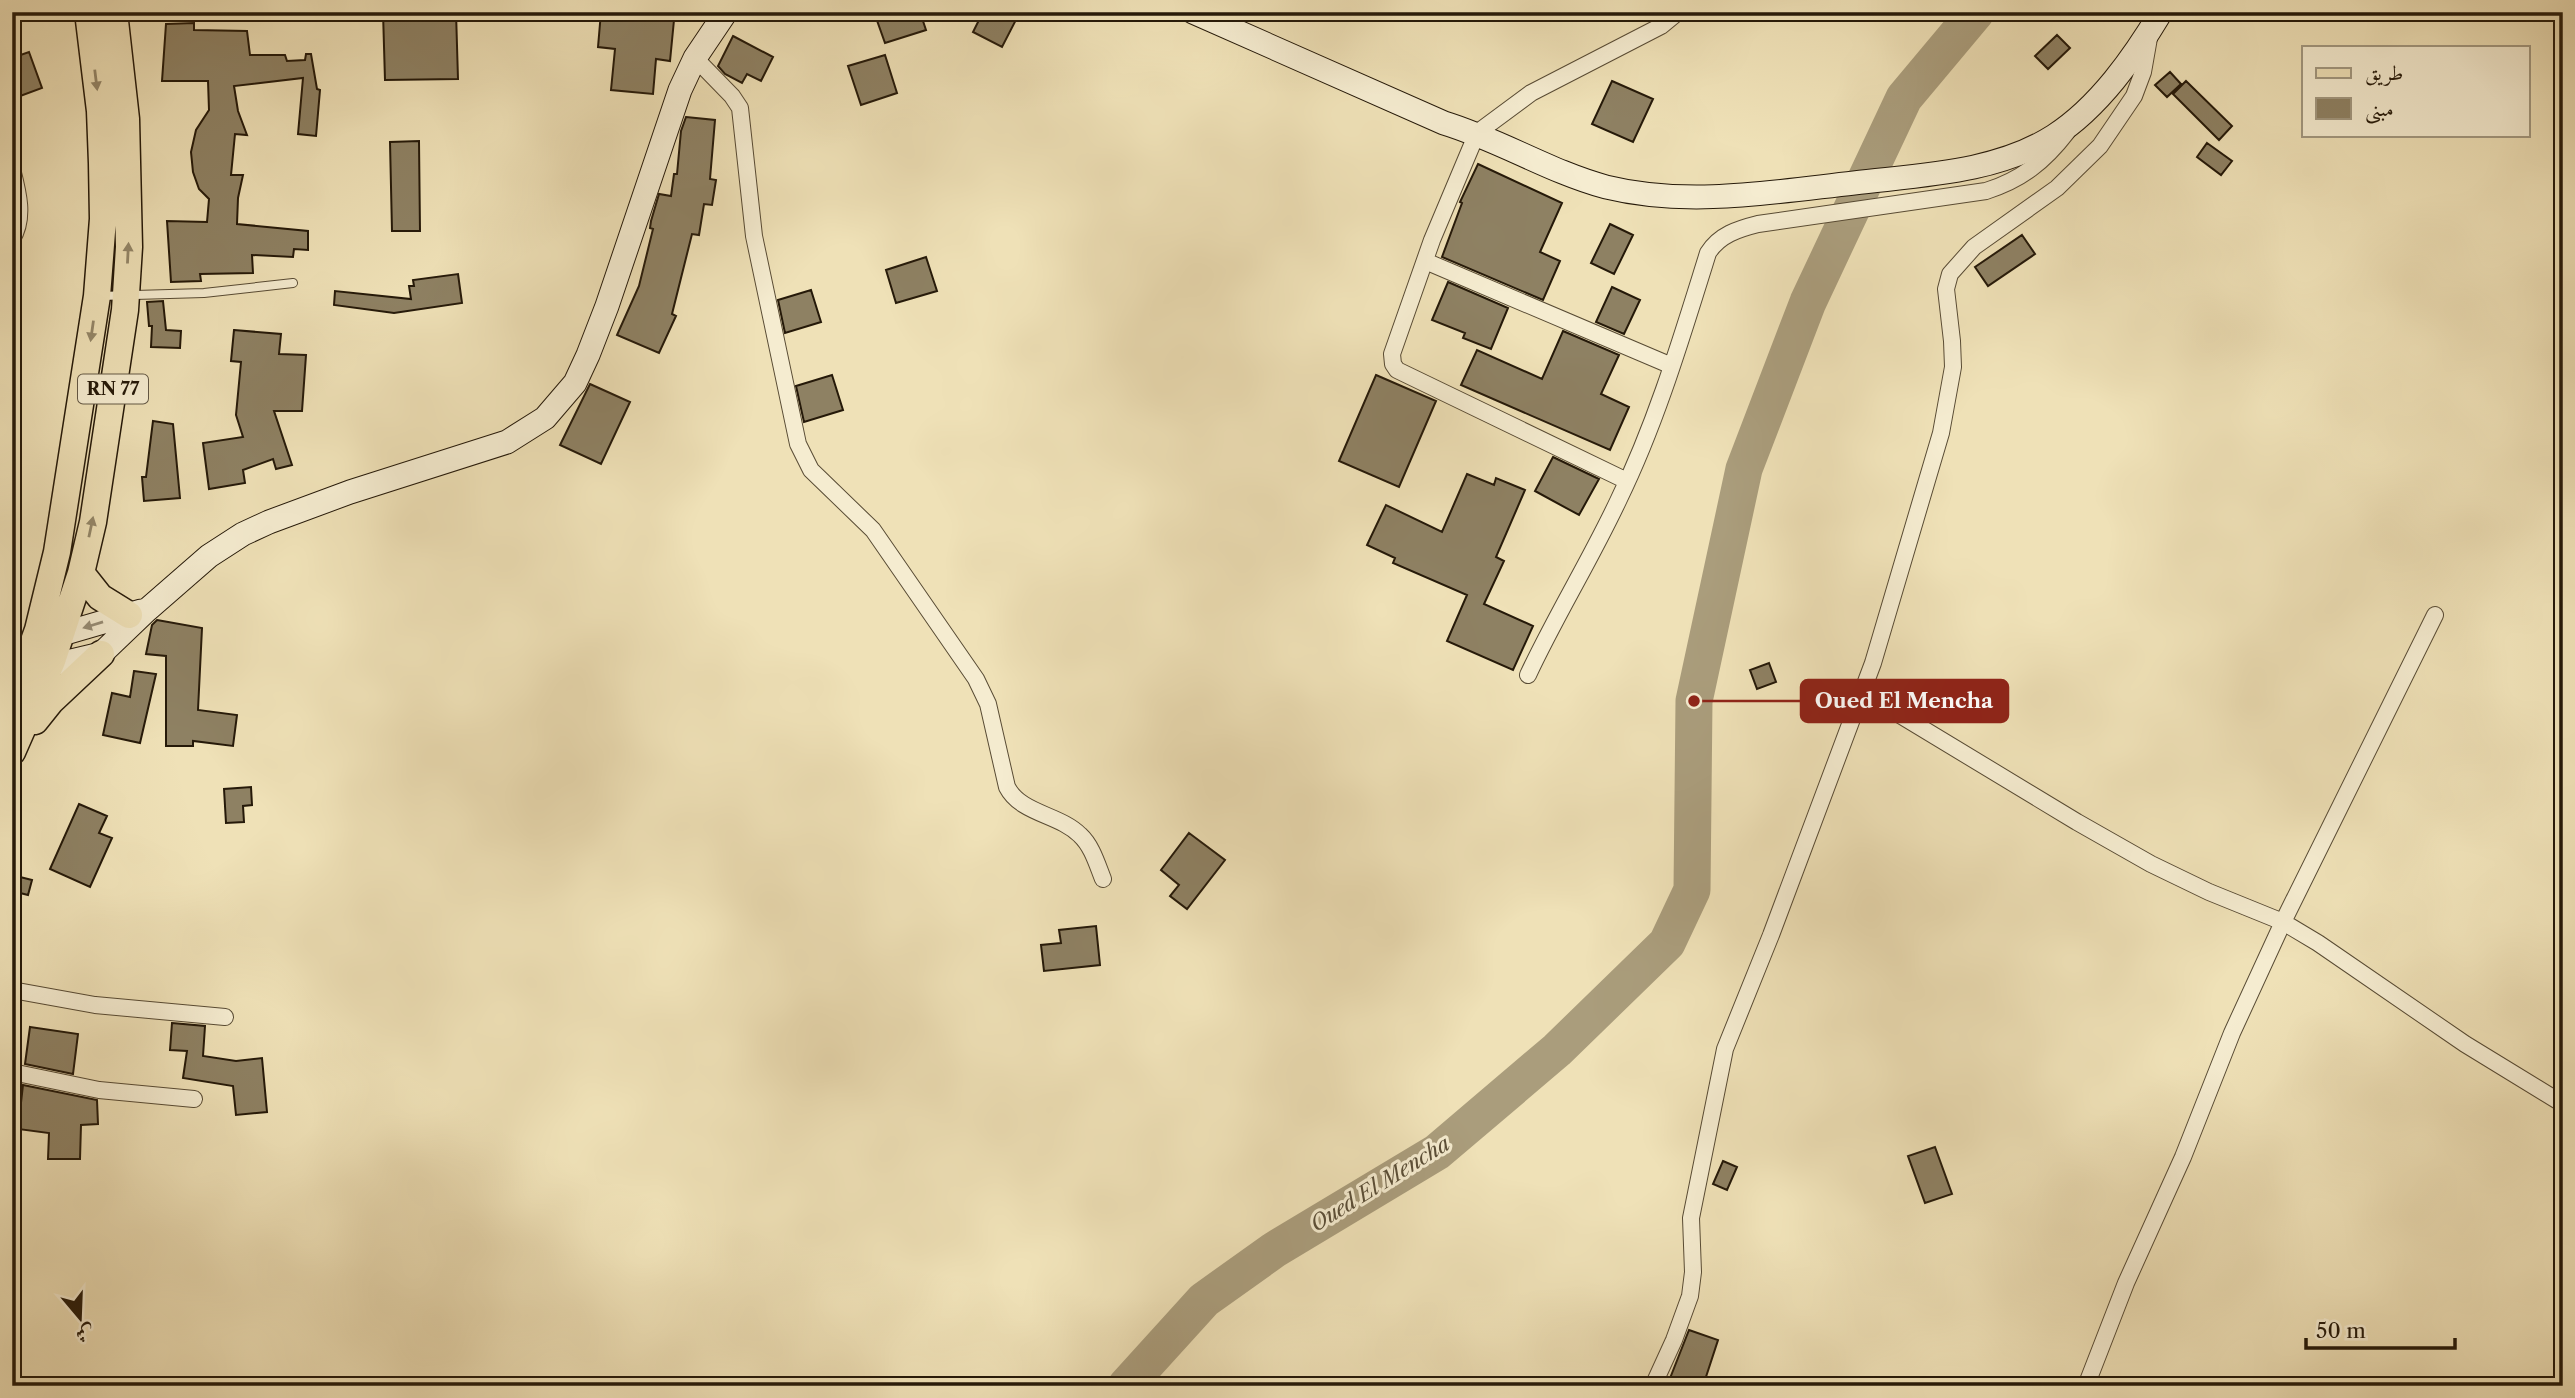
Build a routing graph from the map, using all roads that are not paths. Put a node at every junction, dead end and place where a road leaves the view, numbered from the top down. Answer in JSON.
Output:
{"nodes":[{"id":1,"x":88,"y":12,"type":"edge"},
{"id":2,"x":114,"y":12,"type":"edge"},
{"id":3,"x":726,"y":12,"type":"edge"},
{"id":4,"x":1193,"y":12,"type":"edge"},
{"id":5,"x":1678,"y":12,"type":"edge"},
{"id":6,"x":2156,"y":20,"type":"edge"},
{"id":7,"x":695,"y":58,"type":"junction"},
{"id":8,"x":2081,"y":113,"type":"junction"},
{"id":9,"x":1477,"y":133,"type":"junction"},
{"id":10,"x":12,"y":169,"type":"edge"},
{"id":11,"x":12,"y":239,"type":"edge"},
{"id":12,"x":1425,"y":261,"type":"junction"},
{"id":13,"x":293,"y":283,"type":"dead end"},
{"id":14,"x":125,"y":295,"type":"junction"},
{"id":15,"x":97,"y":296,"type":"junction"},
{"id":16,"x":1672,"y":366,"type":"junction"},
{"id":17,"x":1627,"y":481,"type":"junction"},
{"id":18,"x":81,"y":573,"type":"junction"},
{"id":19,"x":138,"y":612,"type":"junction"},
{"id":20,"x":2435,"y":615,"type":"dead end"},
{"id":21,"x":46,"y":644,"type":"junction"},
{"id":22,"x":102,"y":654,"type":"junction"},
{"id":23,"x":1528,"y":675,"type":"dead end"},
{"id":24,"x":15,"y":692,"type":"edge"},
{"id":25,"x":1862,"y":692,"type":"junction"},
{"id":26,"x":15,"y":747,"type":"edge"},
{"id":27,"x":1103,"y":878,"type":"dead end"},
{"id":28,"x":2283,"y":922,"type":"junction"},
{"id":29,"x":12,"y":990,"type":"edge"},
{"id":30,"x":225,"y":1017,"type":"dead end"},
{"id":31,"x":12,"y":1072,"type":"edge"},
{"id":32,"x":194,"y":1099,"type":"dead end"},
{"id":33,"x":2563,"y":1104,"type":"edge"},
{"id":34,"x":1653,"y":1386,"type":"edge"},
{"id":35,"x":2086,"y":1386,"type":"edge"}],
"edges":[{"from":1,"to":15,"type":"main road","number":"RN 77","one_way":true},
{"from":14,"to":2,"type":"main road","number":"RN 77","one_way":true},
{"from":3,"to":7,"type":"main road"},
{"from":4,"to":9,"type":"main road"},
{"from":5,"to":9,"type":"street"},
{"from":6,"to":8,"type":"main road"},
{"from":6,"to":25,"type":"street"},
{"from":7,"to":19,"type":"main road"},
{"from":7,"to":27,"type":"street"},
{"from":8,"to":9,"type":"main road"},
{"from":8,"to":16,"type":"street"},
{"from":9,"to":12,"type":"street"},
{"from":10,"to":11,"type":"street"},
{"from":12,"to":16,"type":"street"},
{"from":12,"to":17,"type":"street"},
{"from":13,"to":14,"type":"lane"},
{"from":14,"to":15,"type":"lane"},
{"from":18,"to":14,"type":"main road","number":"RN 77","one_way":true},
{"from":15,"to":21,"type":"main road","number":"RN 77","one_way":true},
{"from":16,"to":17,"type":"street"},
{"from":17,"to":23,"type":"street"},
{"from":18,"to":19,"type":"main road"},
{"from":18,"to":21,"type":"main road","number":"RN 77"},
{"from":19,"to":21,"type":"main road","one_way":true},
{"from":19,"to":22,"type":"main road"},
{"from":20,"to":28,"type":"street"},
{"from":21,"to":22,"type":"main road"},
{"from":21,"to":24,"type":"main road","number":"RN 77"},
{"from":21,"to":26,"type":"main road","number":"RN 77"},
{"from":22,"to":26,"type":"main road"},
{"from":25,"to":28,"type":"street"},
{"from":25,"to":34,"type":"street"},
{"from":28,"to":33,"type":"street"},
{"from":28,"to":35,"type":"street"},
{"from":29,"to":30,"type":"street"},
{"from":31,"to":32,"type":"street"}]}
